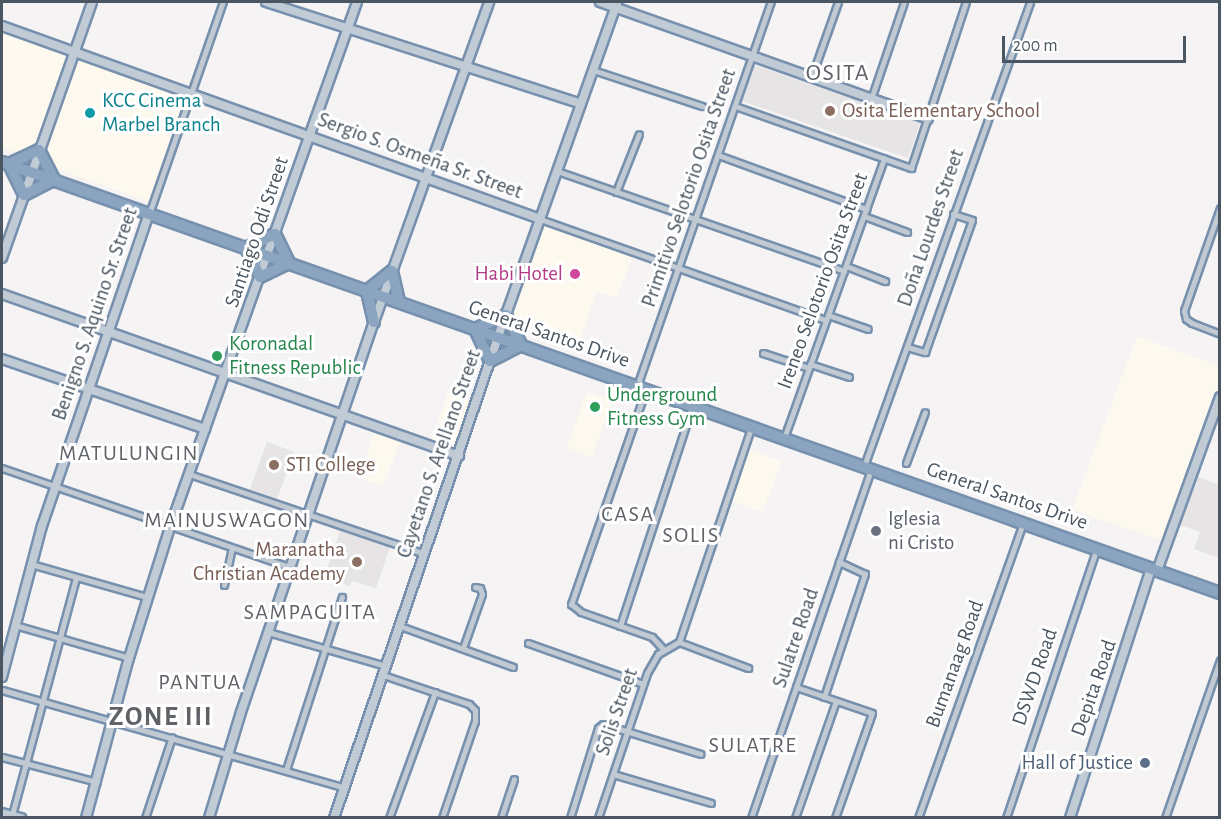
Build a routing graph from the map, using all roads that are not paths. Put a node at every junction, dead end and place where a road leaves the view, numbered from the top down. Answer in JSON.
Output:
{"nodes":[{"id":1,"x":92,"y":2,"type":"edge"},
{"id":2,"x":223,"y":2,"type":"edge"},
{"id":3,"x":266,"y":2,"type":"edge"},
{"id":4,"x":357,"y":2,"type":"edge"},
{"id":5,"x":489,"y":2,"type":"edge"},
{"id":6,"x":600,"y":2,"type":"edge"},
{"id":7,"x":771,"y":2,"type":"edge"},
{"id":8,"x":838,"y":2,"type":"edge"},
{"id":9,"x":904,"y":2,"type":"edge"},
{"id":10,"x":966,"y":2,"type":"edge"},
{"id":11,"x":1030,"y":2,"type":"edge"},
{"id":12,"x":616,"y":4,"type":"edge"},
{"id":13,"x":2,"y":26,"type":"edge"},
{"id":14,"x":347,"y":28,"type":"junction"},
{"id":15,"x":74,"y":51,"type":"junction"},
{"id":16,"x":752,"y":56,"type":"junction"},
{"id":17,"x":465,"y":68,"type":"junction"},
{"id":18,"x":593,"y":70,"type":"junction"},
{"id":19,"x":811,"y":78,"type":"junction"},
{"id":20,"x":192,"y":93,"type":"junction"},
{"id":21,"x":871,"y":99,"type":"junction"},
{"id":22,"x":581,"y":104,"type":"junction"},
{"id":23,"x":702,"y":106,"type":"dead end"},
{"id":24,"x":735,"y":106,"type":"junction"},
{"id":25,"x":928,"y":119,"type":"junction"},
{"id":26,"x":639,"y":134,"type":"dead end"},
{"id":27,"x":309,"y":135,"type":"junction"},
{"id":28,"x":39,"y":150,"type":"junction"},
{"id":29,"x":718,"y":155,"type":"junction"},
{"id":30,"x":884,"y":158,"type":"junction"},
{"id":31,"x":5,"y":163,"type":"edge"},
{"id":32,"x":557,"y":171,"type":"junction"},
{"id":33,"x":32,"y":172,"type":"junction"},
{"id":34,"x":426,"y":177,"type":"junction"},
{"id":35,"x":54,"y":180,"type":"junction"},
{"id":36,"x":616,"y":192,"type":"junction"},
{"id":37,"x":24,"y":195,"type":"junction"},
{"id":38,"x":1220,"y":208,"type":"edge"},
{"id":39,"x":866,"y":209,"type":"junction"},
{"id":40,"x":149,"y":213,"type":"junction"},
{"id":41,"x":953,"y":214,"type":"junction"},
{"id":42,"x":864,"y":216,"type":"junction"},
{"id":43,"x":540,"y":219,"type":"junction"},
{"id":44,"x":696,"y":219,"type":"junction"},
{"id":45,"x":907,"y":232,"type":"dead end"},
{"id":46,"x":275,"y":234,"type":"junction"},
{"id":47,"x":246,"y":248,"type":"junction"},
{"id":48,"x":267,"y":255,"type":"junction"},
{"id":49,"x":2,"y":258,"type":"edge"},
{"id":50,"x":289,"y":263,"type":"junction"},
{"id":51,"x":679,"y":268,"type":"junction"},
{"id":52,"x":845,"y":269,"type":"junction"},
{"id":53,"x":392,"y":271,"type":"junction"},
{"id":54,"x":260,"y":277,"type":"junction"},
{"id":55,"x":885,"y":281,"type":"dead end"},
{"id":56,"x":367,"y":291,"type":"junction"},
{"id":57,"x":2,"y":294,"type":"edge"},
{"id":58,"x":383,"y":296,"type":"junction"},
{"id":59,"x":399,"y":302,"type":"junction"},
{"id":60,"x":506,"y":315,"type":"junction"},
{"id":61,"x":827,"y":317,"type":"junction"},
{"id":62,"x":374,"y":322,"type":"junction"},
{"id":63,"x":475,"y":329,"type":"junction"},
{"id":64,"x":868,"y":329,"type":"dead end"},
{"id":65,"x":107,"y":333,"type":"junction"},
{"id":66,"x":1220,"y":334,"type":"edge"},
{"id":67,"x":498,"y":337,"type":"junction"},
{"id":68,"x":521,"y":345,"type":"junction"},
{"id":69,"x":907,"y":347,"type":"junction"},
{"id":70,"x":763,"y":353,"type":"dead end"},
{"id":71,"x":2,"y":359,"type":"edge"},
{"id":72,"x":490,"y":361,"type":"junction"},
{"id":73,"x":809,"y":366,"type":"junction"},
{"id":74,"x":225,"y":374,"type":"junction"},
{"id":75,"x":849,"y":377,"type":"dead end"},
{"id":76,"x":642,"y":388,"type":"junction"},
{"id":77,"x":87,"y":389,"type":"junction"},
{"id":78,"x":1220,"y":398,"type":"edge"},
{"id":79,"x":693,"y":405,"type":"junction"},
{"id":80,"x":925,"y":412,"type":"dead end"},
{"id":81,"x":342,"y":415,"type":"junction"},
{"id":82,"x":752,"y":426,"type":"junction"},
{"id":83,"x":205,"y":429,"type":"junction"},
{"id":84,"x":784,"y":438,"type":"junction"},
{"id":85,"x":459,"y":456,"type":"junction"},
{"id":86,"x":906,"y":463,"type":"dead end"},
{"id":87,"x":2,"y":468,"type":"edge"},
{"id":88,"x":868,"y":468,"type":"junction"},
{"id":89,"x":189,"y":474,"type":"junction"},
{"id":90,"x":54,"y":486,"type":"junction"},
{"id":91,"x":308,"y":515,"type":"junction"},
{"id":92,"x":1023,"y":523,"type":"junction"},
{"id":93,"x":170,"y":527,"type":"junction"},
{"id":94,"x":232,"y":548,"type":"junction"},
{"id":95,"x":1096,"y":548,"type":"junction"},
{"id":96,"x":425,"y":554,"type":"junction"},
{"id":97,"x":839,"y":562,"type":"junction"},
{"id":98,"x":31,"y":564,"type":"junction"},
{"id":99,"x":290,"y":567,"type":"junction"},
{"id":100,"x":1154,"y":570,"type":"junction"},
{"id":101,"x":76,"y":577,"type":"junction"},
{"id":102,"x":224,"y":585,"type":"dead end"},
{"id":103,"x":475,"y":587,"type":"dead end"},
{"id":104,"x":1220,"y":592,"type":"edge"},
{"id":105,"x":147,"y":597,"type":"junction"},
{"id":106,"x":342,"y":597,"type":"dead end"},
{"id":107,"x":15,"y":625,"type":"junction"},
{"id":108,"x":400,"y":626,"type":"junction"},
{"id":109,"x":620,"y":626,"type":"junction"},
{"id":110,"x":268,"y":632,"type":"junction"},
{"id":111,"x":60,"y":638,"type":"junction"},
{"id":112,"x":679,"y":642,"type":"junction"},
{"id":113,"x":528,"y":643,"type":"dead end"},
{"id":114,"x":325,"y":648,"type":"junction"},
{"id":115,"x":463,"y":648,"type":"junction"},
{"id":116,"x":663,"y":649,"type":"junction"},
{"id":117,"x":129,"y":658,"type":"junction"},
{"id":118,"x":1220,"y":660,"type":"edge"},
{"id":119,"x":386,"y":666,"type":"junction"},
{"id":120,"x":513,"y":667,"type":"dead end"},
{"id":121,"x":748,"y":668,"type":"dead end"},
{"id":122,"x":383,"y":675,"type":"junction"},
{"id":123,"x":2,"y":678,"type":"edge"},
{"id":124,"x":643,"y":684,"type":"junction"},
{"id":125,"x":796,"y":687,"type":"junction"},
{"id":126,"x":2,"y":690,"type":"edge"},
{"id":127,"x":435,"y":693,"type":"junction"},
{"id":128,"x":824,"y":697,"type":"junction"},
{"id":129,"x":836,"y":701,"type":"junction"},
{"id":130,"x":42,"y":702,"type":"junction"},
{"id":131,"x":112,"y":721,"type":"junction"},
{"id":132,"x":627,"y":731,"type":"junction"},
{"id":133,"x":172,"y":737,"type":"junction"},
{"id":134,"x":228,"y":753,"type":"junction"},
{"id":135,"x":701,"y":754,"type":"dead end"},
{"id":136,"x":2,"y":757,"type":"edge"},
{"id":137,"x":26,"y":763,"type":"junction"},
{"id":138,"x":286,"y":770,"type":"junction"},
{"id":139,"x":613,"y":774,"type":"junction"},
{"id":140,"x":514,"y":779,"type":"dead end"},
{"id":141,"x":97,"y":782,"type":"junction"},
{"id":142,"x":345,"y":788,"type":"junction"},
{"id":143,"x":711,"y":803,"type":"dead end"},
{"id":144,"x":2,"y":813,"type":"edge"},
{"id":145,"x":12,"y":815,"type":"junction"},
{"id":146,"x":598,"y":816,"type":"edge"},
{"id":147,"x":21,"y":818,"type":"edge"},
{"id":148,"x":86,"y":818,"type":"edge"},
{"id":149,"x":145,"y":818,"type":"edge"},
{"id":150,"x":209,"y":818,"type":"edge"},
{"id":151,"x":334,"y":818,"type":"edge"},
{"id":152,"x":389,"y":818,"type":"edge"},
{"id":153,"x":442,"y":818,"type":"edge"},
{"id":154,"x":501,"y":818,"type":"edge"},
{"id":155,"x":570,"y":818,"type":"edge"},
{"id":156,"x":606,"y":818,"type":"edge"},
{"id":157,"x":751,"y":818,"type":"edge"},
{"id":158,"x":795,"y":818,"type":"edge"},
{"id":159,"x":835,"y":818,"type":"edge"},
{"id":160,"x":918,"y":818,"type":"edge"},
{"id":161,"x":1006,"y":818,"type":"edge"},
{"id":162,"x":1070,"y":818,"type":"edge"},
{"id":163,"x":1165,"y":818,"type":"edge"}],
"edges":[{"from":1,"to":15,"type":"street"},
{"from":2,"to":20,"type":"street","name":"Benigno S. Aquino Sr. Street"},
{"from":3,"to":14,"type":"street"},
{"from":4,"to":14,"type":"street","name":"Santiago Odi Street"},
{"from":5,"to":17,"type":"street"},
{"from":6,"to":12,"type":"street"},
{"from":7,"to":16,"type":"street","name":"Primitivo Selotorio Osita Street"},
{"from":8,"to":19,"type":"street"},
{"from":9,"to":21,"type":"street"},
{"from":10,"to":25,"type":"street","name":"Ireneo Selotorio Osita Street"},
{"from":11,"to":41,"type":"street","name":"Doña Lourdes Street"},
{"from":12,"to":16,"type":"street"},
{"from":12,"to":18,"type":"street","name":"Cayetano S. Arellano Street"},
{"from":13,"to":15,"type":"street","name":"Sergio S. Osmeña Sr. Street"},
{"from":14,"to":17,"type":"street"},
{"from":14,"to":27,"type":"street","name":"Santiago Odi Street"},
{"from":15,"to":20,"type":"street","name":"Sergio S. Osmeña Sr. Street"},
{"from":15,"to":28,"type":"street"},
{"from":16,"to":19,"type":"street"},
{"from":16,"to":24,"type":"street","name":"Primitivo Selotorio Osita Street"},
{"from":17,"to":22,"type":"street"},
{"from":17,"to":34,"type":"street"},
{"from":18,"to":22,"type":"street","name":"Cayetano S. Arellano Street"},
{"from":18,"to":23,"type":"street"},
{"from":19,"to":21,"type":"street"},
{"from":20,"to":27,"type":"street","name":"Sergio S. Osmeña Sr. Street"},
{"from":20,"to":40,"type":"street","name":"Benigno S. Aquino Sr. Street"},
{"from":21,"to":25,"type":"street"},
{"from":22,"to":32,"type":"street","name":"Cayetano S. Arellano Street"},
{"from":24,"to":29,"type":"street","name":"Primitivo Selotorio Osita Street"},
{"from":24,"to":30,"type":"street"},
{"from":25,"to":30,"type":"street","name":"Ireneo Selotorio Osita Street"},
{"from":26,"to":36,"type":"street"},
{"from":27,"to":34,"type":"street","name":"Sergio S. Osmeña Sr. Street"},
{"from":27,"to":46,"type":"street","name":"Santiago Odi Street"},
{"from":28,"to":31,"type":"highway"},
{"from":28,"to":33,"type":"street"},
{"from":28,"to":35,"type":"highway"},
{"from":29,"to":39,"type":"street"},
{"from":29,"to":44,"type":"street","name":"Primitivo Selotorio Osita Street"},
{"from":30,"to":39,"type":"street","name":"Ireneo Selotorio Osita Street"},
{"from":31,"to":33,"type":"highway","name":"General Santos Drive"},
{"from":31,"to":37,"type":"highway"},
{"from":32,"to":36,"type":"street"},
{"from":32,"to":43,"type":"street","name":"Cayetano S. Arellano Street"},
{"from":33,"to":35,"type":"highway","name":"General Santos Drive"},
{"from":33,"to":37,"type":"street"},
{"from":34,"to":43,"type":"street","name":"Sergio S. Osmeña Sr. Street"},
{"from":34,"to":53,"type":"street"},
{"from":35,"to":37,"type":"highway"},
{"from":35,"to":40,"type":"highway","name":"General Santos Drive"},
{"from":36,"to":44,"type":"street"},
{"from":37,"to":49,"type":"street"},
{"from":38,"to":66,"type":"street"},
{"from":39,"to":42,"type":"street","name":"Ireneo Selotorio Osita Street"},
{"from":40,"to":47,"type":"highway","name":"General Santos Drive"},
{"from":40,"to":65,"type":"street","name":"Benigno S. Aquino Sr. Street"},
{"from":41,"to":69,"type":"street","name":"Doña Lourdes Street"},
{"from":41,"to":69,"type":"street"},
{"from":42,"to":45,"type":"street"},
{"from":42,"to":52,"type":"street","name":"Ireneo Selotorio Osita Street"},
{"from":43,"to":51,"type":"street","name":"Sergio S. Osmeña Sr. Street"},
{"from":43,"to":60,"type":"street","name":"Cayetano S. Arellano Street"},
{"from":44,"to":51,"type":"street","name":"Primitivo Selotorio Osita Street"},
{"from":44,"to":52,"type":"street"},
{"from":46,"to":47,"type":"highway"},
{"from":46,"to":48,"type":"street","name":"Santiago Odi Street"},
{"from":46,"to":50,"type":"highway"},
{"from":47,"to":48,"type":"highway","name":"General Santos Drive"},
{"from":47,"to":54,"type":"highway"},
{"from":48,"to":50,"type":"highway","name":"General Santos Drive"},
{"from":48,"to":54,"type":"street","name":"Santiago Odi Street"},
{"from":50,"to":54,"type":"highway"},
{"from":50,"to":56,"type":"highway","name":"General Santos Drive"},
{"from":51,"to":61,"type":"street","name":"Sergio S. Osmeña Sr. Street"},
{"from":51,"to":76,"type":"street","name":"Primitivo Selotorio Osita Street"},
{"from":52,"to":55,"type":"street"},
{"from":52,"to":61,"type":"street","name":"Ireneo Selotorio Osita Street"},
{"from":53,"to":56,"type":"highway"},
{"from":53,"to":58,"type":"street"},
{"from":53,"to":59,"type":"highway"},
{"from":54,"to":74,"type":"street","name":"Santiago Odi Street"},
{"from":56,"to":58,"type":"highway","name":"General Santos Drive"},
{"from":56,"to":62,"type":"highway"},
{"from":57,"to":65,"type":"street"},
{"from":58,"to":59,"type":"highway","name":"General Santos Drive"},
{"from":58,"to":62,"type":"street"},
{"from":59,"to":63,"type":"highway","name":"General Santos Drive"},
{"from":60,"to":63,"type":"highway"},
{"from":60,"to":67,"type":"street","name":"Cayetano S. Arellano Street"},
{"from":60,"to":68,"type":"highway"},
{"from":61,"to":64,"type":"street","name":"Sergio S. Osmeña Sr. Street"},
{"from":61,"to":73,"type":"street","name":"Ireneo Selotorio Osita Street"},
{"from":62,"to":81,"type":"street"},
{"from":63,"to":67,"type":"highway","name":"General Santos Drive"},
{"from":63,"to":72,"type":"highway"},
{"from":65,"to":74,"type":"street"},
{"from":65,"to":77,"type":"street","name":"Benigno S. Aquino Sr. Street"},
{"from":67,"to":68,"type":"highway","name":"General Santos Drive"},
{"from":67,"to":72,"type":"street","name":"Cayetano S. Arellano Street"},
{"from":68,"to":72,"type":"highway"},
{"from":68,"to":76,"type":"highway","name":"General Santos Drive"},
{"from":69,"to":88,"type":"street","name":"Doña Lourdes Street"},
{"from":70,"to":73,"type":"street"},
{"from":71,"to":77,"type":"street"},
{"from":72,"to":85,"type":"street","name":"Cayetano S. Arellano Street"},
{"from":73,"to":75,"type":"street"},
{"from":73,"to":84,"type":"street","name":"Ireneo Selotorio Osita Street"},
{"from":74,"to":81,"type":"street"},
{"from":74,"to":83,"type":"street","name":"Santiago Odi Street"},
{"from":76,"to":79,"type":"highway","name":"General Santos Drive"},
{"from":76,"to":109,"type":"street","name":"Primitivo Selotorio Osita Street"},
{"from":77,"to":83,"type":"street"},
{"from":77,"to":90,"type":"street","name":"Benigno S. Aquino Sr. Street"},
{"from":78,"to":100,"type":"street","name":"Depita Road"},
{"from":79,"to":82,"type":"highway","name":"General Santos Drive"},
{"from":79,"to":109,"type":"street"},
{"from":80,"to":86,"type":"street"},
{"from":81,"to":85,"type":"street"},
{"from":81,"to":91,"type":"street"},
{"from":82,"to":84,"type":"highway","name":"General Santos Drive"},
{"from":82,"to":112,"type":"street"},
{"from":83,"to":89,"type":"street","name":"Santiago Odi Street"},
{"from":84,"to":88,"type":"highway","name":"General Santos Drive"},
{"from":85,"to":96,"type":"street","name":"Cayetano S. Arellano Street"},
{"from":87,"to":90,"type":"street"},
{"from":88,"to":92,"type":"highway","name":"General Santos Drive"},
{"from":88,"to":97,"type":"street","name":"Sulatre Road"},
{"from":89,"to":91,"type":"street"},
{"from":89,"to":93,"type":"street","name":"Santiago Odi Street"},
{"from":90,"to":93,"type":"street"},
{"from":90,"to":98,"type":"street","name":"Benigno S. Aquino Sr. Street"},
{"from":91,"to":96,"type":"street"},
{"from":91,"to":99,"type":"street"},
{"from":92,"to":95,"type":"highway","name":"General Santos Drive"},
{"from":92,"to":160,"type":"street","name":"Bumanaag Road"},
{"from":93,"to":94,"type":"street"},
{"from":93,"to":105,"type":"street","name":"Santiago Odi Street"},
{"from":94,"to":99,"type":"street"},
{"from":94,"to":102,"type":"street"},
{"from":95,"to":100,"type":"highway","name":"General Santos Drive"},
{"from":95,"to":161,"type":"street","name":"DSWD Road"},
{"from":96,"to":108,"type":"street","name":"Cayetano S. Arellano Street"},
{"from":97,"to":125,"type":"street","name":"Sulatre Road"},
{"from":97,"to":128,"type":"street"},
{"from":98,"to":101,"type":"street"},
{"from":98,"to":107,"type":"street","name":"Benigno S. Aquino Sr. Street"},
{"from":99,"to":110,"type":"street"},
{"from":100,"to":104,"type":"highway","name":"General Santos Drive"},
{"from":100,"to":162,"type":"street","name":"Depita Road"},
{"from":101,"to":105,"type":"street"},
{"from":101,"to":111,"type":"street"},
{"from":103,"to":115,"type":"street"},
{"from":105,"to":117,"type":"street","name":"Santiago Odi Street"},
{"from":106,"to":114,"type":"street"},
{"from":107,"to":111,"type":"street"},
{"from":107,"to":123,"type":"street","name":"Benigno S. Aquino Sr. Street"},
{"from":108,"to":115,"type":"street"},
{"from":108,"to":119,"type":"street","name":"Cayetano S. Arellano Street"},
{"from":109,"to":116,"type":"street"},
{"from":110,"to":114,"type":"street"},
{"from":110,"to":134,"type":"street"},
{"from":111,"to":117,"type":"street"},
{"from":111,"to":130,"type":"street"},
{"from":112,"to":116,"type":"street","name":"Solis Street"},
{"from":112,"to":121,"type":"street"},
{"from":113,"to":124,"type":"street"},
{"from":114,"to":119,"type":"street"},
{"from":114,"to":138,"type":"street"},
{"from":115,"to":120,"type":"street"},
{"from":116,"to":124,"type":"street","name":"Solis Street"},
{"from":117,"to":131,"type":"street","name":"Santiago Odi Street"},
{"from":118,"to":163,"type":"street"},
{"from":119,"to":122,"type":"street","name":"Cayetano S. Arellano Street"},
{"from":122,"to":127,"type":"street"},
{"from":122,"to":142,"type":"street","name":"Cayetano S. Arellano Street"},
{"from":124,"to":132,"type":"street","name":"Solis Street"},
{"from":125,"to":128,"type":"street"},
{"from":125,"to":157,"type":"street","name":"Sulatre Road"},
{"from":126,"to":130,"type":"street"},
{"from":127,"to":152,"type":"street"},
{"from":127,"to":153,"type":"street"},
{"from":128,"to":129,"type":"street"},
{"from":129,"to":158,"type":"street"},
{"from":129,"to":159,"type":"street"},
{"from":130,"to":131,"type":"street"},
{"from":130,"to":137,"type":"street"},
{"from":131,"to":133,"type":"street"},
{"from":131,"to":141,"type":"street","name":"Santiago Odi Street"},
{"from":132,"to":135,"type":"street"},
{"from":132,"to":139,"type":"street","name":"Solis Street"},
{"from":132,"to":155,"type":"street"},
{"from":133,"to":134,"type":"street"},
{"from":133,"to":149,"type":"street"},
{"from":134,"to":138,"type":"street"},
{"from":134,"to":150,"type":"street"},
{"from":136,"to":137,"type":"street"},
{"from":137,"to":141,"type":"street"},
{"from":137,"to":145,"type":"street"},
{"from":138,"to":142,"type":"street"},
{"from":139,"to":143,"type":"street"},
{"from":139,"to":146,"type":"street","name":"Solis Street"},
{"from":140,"to":154,"type":"street"},
{"from":141,"to":148,"type":"street","name":"Santiago Odi Street"},
{"from":142,"to":151,"type":"street","name":"Cayetano S. Arellano Street"},
{"from":144,"to":145,"type":"street"},
{"from":145,"to":147,"type":"street"},
{"from":146,"to":156,"type":"street"}]}
